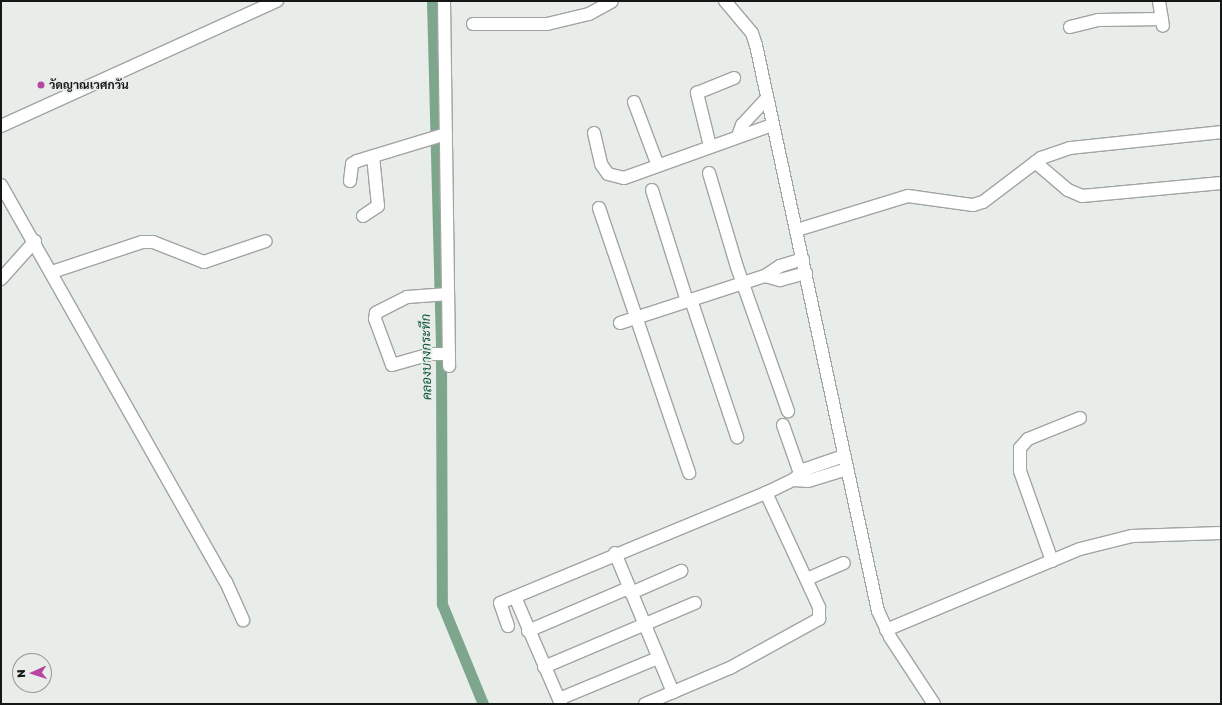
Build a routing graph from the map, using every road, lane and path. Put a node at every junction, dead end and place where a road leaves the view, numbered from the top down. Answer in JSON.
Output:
{"nodes":[{"id":1,"x":277,"y":1,"type":"edge"},
{"id":2,"x":444,"y":1,"type":"edge"},
{"id":3,"x":612,"y":1,"type":"edge"},
{"id":4,"x":725,"y":1,"type":"edge"},
{"id":5,"x":1159,"y":1,"type":"edge"},
{"id":6,"x":473,"y":24,"type":"dead end"},
{"id":7,"x":1070,"y":27,"type":"dead end"},
{"id":8,"x":734,"y":78,"type":"dead end"},
{"id":9,"x":767,"y":98,"type":"junction"},
{"id":10,"x":634,"y":102,"type":"dead end"},
{"id":11,"x":772,"y":125,"type":"junction"},
{"id":12,"x":1,"y":126,"type":"edge"},
{"id":13,"x":1221,"y":132,"type":"edge"},
{"id":14,"x":594,"y":133,"type":"dead end"},
{"id":15,"x":442,"y":135,"type":"junction"},
{"id":16,"x":738,"y":136,"type":"junction"},
{"id":17,"x":710,"y":146,"type":"junction"},
{"id":18,"x":373,"y":156,"type":"junction"},
{"id":19,"x":1035,"y":162,"type":"junction"},
{"id":20,"x":658,"y":166,"type":"junction"},
{"id":21,"x":709,"y":173,"type":"dead end"},
{"id":22,"x":350,"y":181,"type":"dead end"},
{"id":23,"x":1221,"y":183,"type":"edge"},
{"id":24,"x":1,"y":185,"type":"edge"},
{"id":25,"x":652,"y":190,"type":"dead end"},
{"id":26,"x":599,"y":208,"type":"dead end"},
{"id":27,"x":363,"y":216,"type":"dead end"},
{"id":28,"x":797,"y":230,"type":"junction"},
{"id":29,"x":266,"y":241,"type":"dead end"},
{"id":30,"x":35,"y":242,"type":"junction"},
{"id":31,"x":803,"y":259,"type":"junction"},
{"id":32,"x":52,"y":272,"type":"junction"},
{"id":33,"x":806,"y":273,"type":"junction"},
{"id":34,"x":765,"y":276,"type":"junction"},
{"id":35,"x":1,"y":279,"type":"edge"},
{"id":36,"x":744,"y":283,"type":"junction"},
{"id":37,"x":447,"y":295,"type":"junction"},
{"id":38,"x":689,"y":300,"type":"junction"},
{"id":39,"x":636,"y":318,"type":"junction"},
{"id":40,"x":620,"y":323,"type":"dead end"},
{"id":41,"x":788,"y":411,"type":"dead end"},
{"id":42,"x":1080,"y":418,"type":"dead end"},
{"id":43,"x":783,"y":425,"type":"dead end"},
{"id":44,"x":737,"y":437,"type":"dead end"},
{"id":45,"x":844,"y":456,"type":"junction"},
{"id":46,"x":847,"y":469,"type":"junction"},
{"id":47,"x":689,"y":473,"type":"dead end"},
{"id":48,"x":798,"y":478,"type":"junction"},
{"id":49,"x":766,"y":493,"type":"junction"},
{"id":50,"x":1221,"y":533,"type":"edge"},
{"id":51,"x":615,"y":553,"type":"junction"},
{"id":52,"x":1052,"y":561,"type":"junction"},
{"id":53,"x":844,"y":563,"type":"dead end"},
{"id":54,"x":681,"y":571,"type":"dead end"},
{"id":55,"x":807,"y":580,"type":"junction"},
{"id":56,"x":630,"y":590,"type":"junction"},
{"id":57,"x":515,"y":597,"type":"junction"},
{"id":58,"x":695,"y":603,"type":"dead end"},
{"id":59,"x":243,"y":620,"type":"dead end"},
{"id":60,"x":646,"y":625,"type":"junction"},
{"id":61,"x":508,"y":626,"type":"dead end"},
{"id":62,"x":886,"y":630,"type":"junction"},
{"id":63,"x":528,"y":631,"type":"junction"},
{"id":64,"x":658,"y":658,"type":"junction"},
{"id":65,"x":544,"y":667,"type":"junction"},
{"id":66,"x":673,"y":692,"type":"junction"},
{"id":67,"x":560,"y":701,"type":"edge"},
{"id":68,"x":644,"y":704,"type":"edge"},
{"id":69,"x":934,"y":704,"type":"edge"}],
"edges":[{"from":1,"to":12,"type":"street"},
{"from":2,"to":15,"type":"street"},
{"from":3,"to":6,"type":"street"},
{"from":4,"to":9,"type":"street"},
{"from":5,"to":7,"type":"street"},
{"from":8,"to":17,"type":"street"},
{"from":9,"to":11,"type":"street"},
{"from":9,"to":16,"type":"street"},
{"from":10,"to":20,"type":"street"},
{"from":11,"to":16,"type":"street"},
{"from":11,"to":28,"type":"street"},
{"from":13,"to":19,"type":"street"},
{"from":14,"to":20,"type":"street"},
{"from":15,"to":18,"type":"street"},
{"from":15,"to":37,"type":"street"},
{"from":16,"to":17,"type":"street"},
{"from":17,"to":20,"type":"street"},
{"from":18,"to":22,"type":"street"},
{"from":18,"to":27,"type":"street"},
{"from":19,"to":23,"type":"street"},
{"from":19,"to":28,"type":"street"},
{"from":21,"to":36,"type":"street"},
{"from":24,"to":30,"type":"street"},
{"from":25,"to":38,"type":"street"},
{"from":26,"to":39,"type":"street"},
{"from":28,"to":31,"type":"street"},
{"from":29,"to":32,"type":"street"},
{"from":30,"to":32,"type":"street"},
{"from":30,"to":35,"type":"street"},
{"from":31,"to":33,"type":"street"},
{"from":31,"to":34,"type":"street"},
{"from":32,"to":59,"type":"street"},
{"from":33,"to":34,"type":"street"},
{"from":33,"to":45,"type":"street"},
{"from":34,"to":36,"type":"street"},
{"from":36,"to":38,"type":"street"},
{"from":36,"to":41,"type":"street"},
{"from":37,"to":37,"type":"street"},
{"from":38,"to":39,"type":"street"},
{"from":38,"to":44,"type":"street"},
{"from":39,"to":40,"type":"street"},
{"from":39,"to":47,"type":"street"},
{"from":42,"to":52,"type":"street"},
{"from":43,"to":48,"type":"street"},
{"from":45,"to":46,"type":"street"},
{"from":45,"to":48,"type":"street"},
{"from":46,"to":48,"type":"street"},
{"from":46,"to":62,"type":"street"},
{"from":48,"to":49,"type":"street"},
{"from":49,"to":51,"type":"street"},
{"from":49,"to":55,"type":"street"},
{"from":50,"to":52,"type":"street"},
{"from":51,"to":56,"type":"street"},
{"from":51,"to":57,"type":"street"},
{"from":52,"to":62,"type":"street"},
{"from":53,"to":55,"type":"street"},
{"from":54,"to":56,"type":"street"},
{"from":55,"to":66,"type":"street"},
{"from":56,"to":60,"type":"street"},
{"from":56,"to":63,"type":"street"},
{"from":57,"to":61,"type":"street"},
{"from":57,"to":63,"type":"street"},
{"from":58,"to":60,"type":"street"},
{"from":60,"to":64,"type":"street"},
{"from":60,"to":65,"type":"street"},
{"from":62,"to":69,"type":"street"},
{"from":63,"to":65,"type":"street"},
{"from":64,"to":66,"type":"street"},
{"from":64,"to":67,"type":"street"},
{"from":65,"to":67,"type":"street"},
{"from":66,"to":68,"type":"street"}]}
